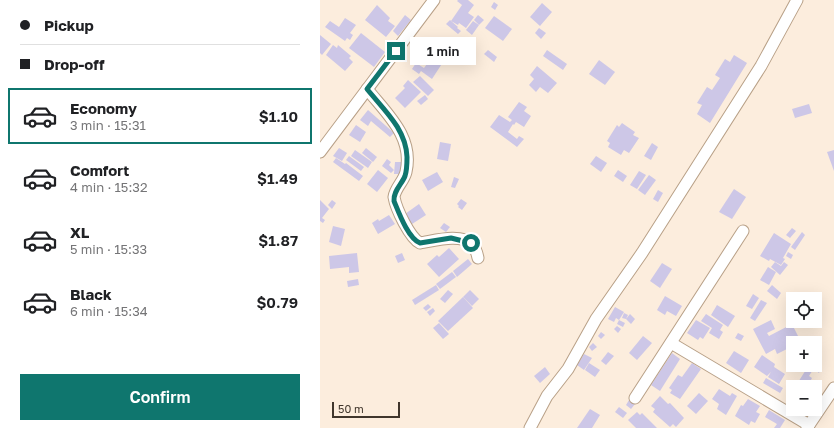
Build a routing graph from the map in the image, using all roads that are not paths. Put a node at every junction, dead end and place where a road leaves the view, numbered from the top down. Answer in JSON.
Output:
{"nodes":[{"id":1,"x":434,"y":0,"type":"edge"},
{"id":2,"x":797,"y":0,"type":"edge"},
{"id":3,"x":367,"y":89,"type":"junction"},
{"id":4,"x":320,"y":152,"type":"edge"},
{"id":5,"x":743,"y":231,"type":"dead end"},
{"id":6,"x":478,"y":258,"type":"dead end"},
{"id":7,"x":671,"y":343,"type":"junction"},
{"id":8,"x":834,"y":388,"type":"edge"},
{"id":9,"x":635,"y":398,"type":"dead end"},
{"id":10,"x":808,"y":427,"type":"edge"},
{"id":11,"x":530,"y":428,"type":"edge"}],
"edges":[{"from":1,"to":3,"type":"street"},
{"from":2,"to":11,"type":"street"},
{"from":3,"to":4,"type":"street"},
{"from":3,"to":6,"type":"street"},
{"from":5,"to":7,"type":"street"},
{"from":7,"to":9,"type":"street"},
{"from":7,"to":10,"type":"street"},
{"from":8,"to":10,"type":"street"}]}
